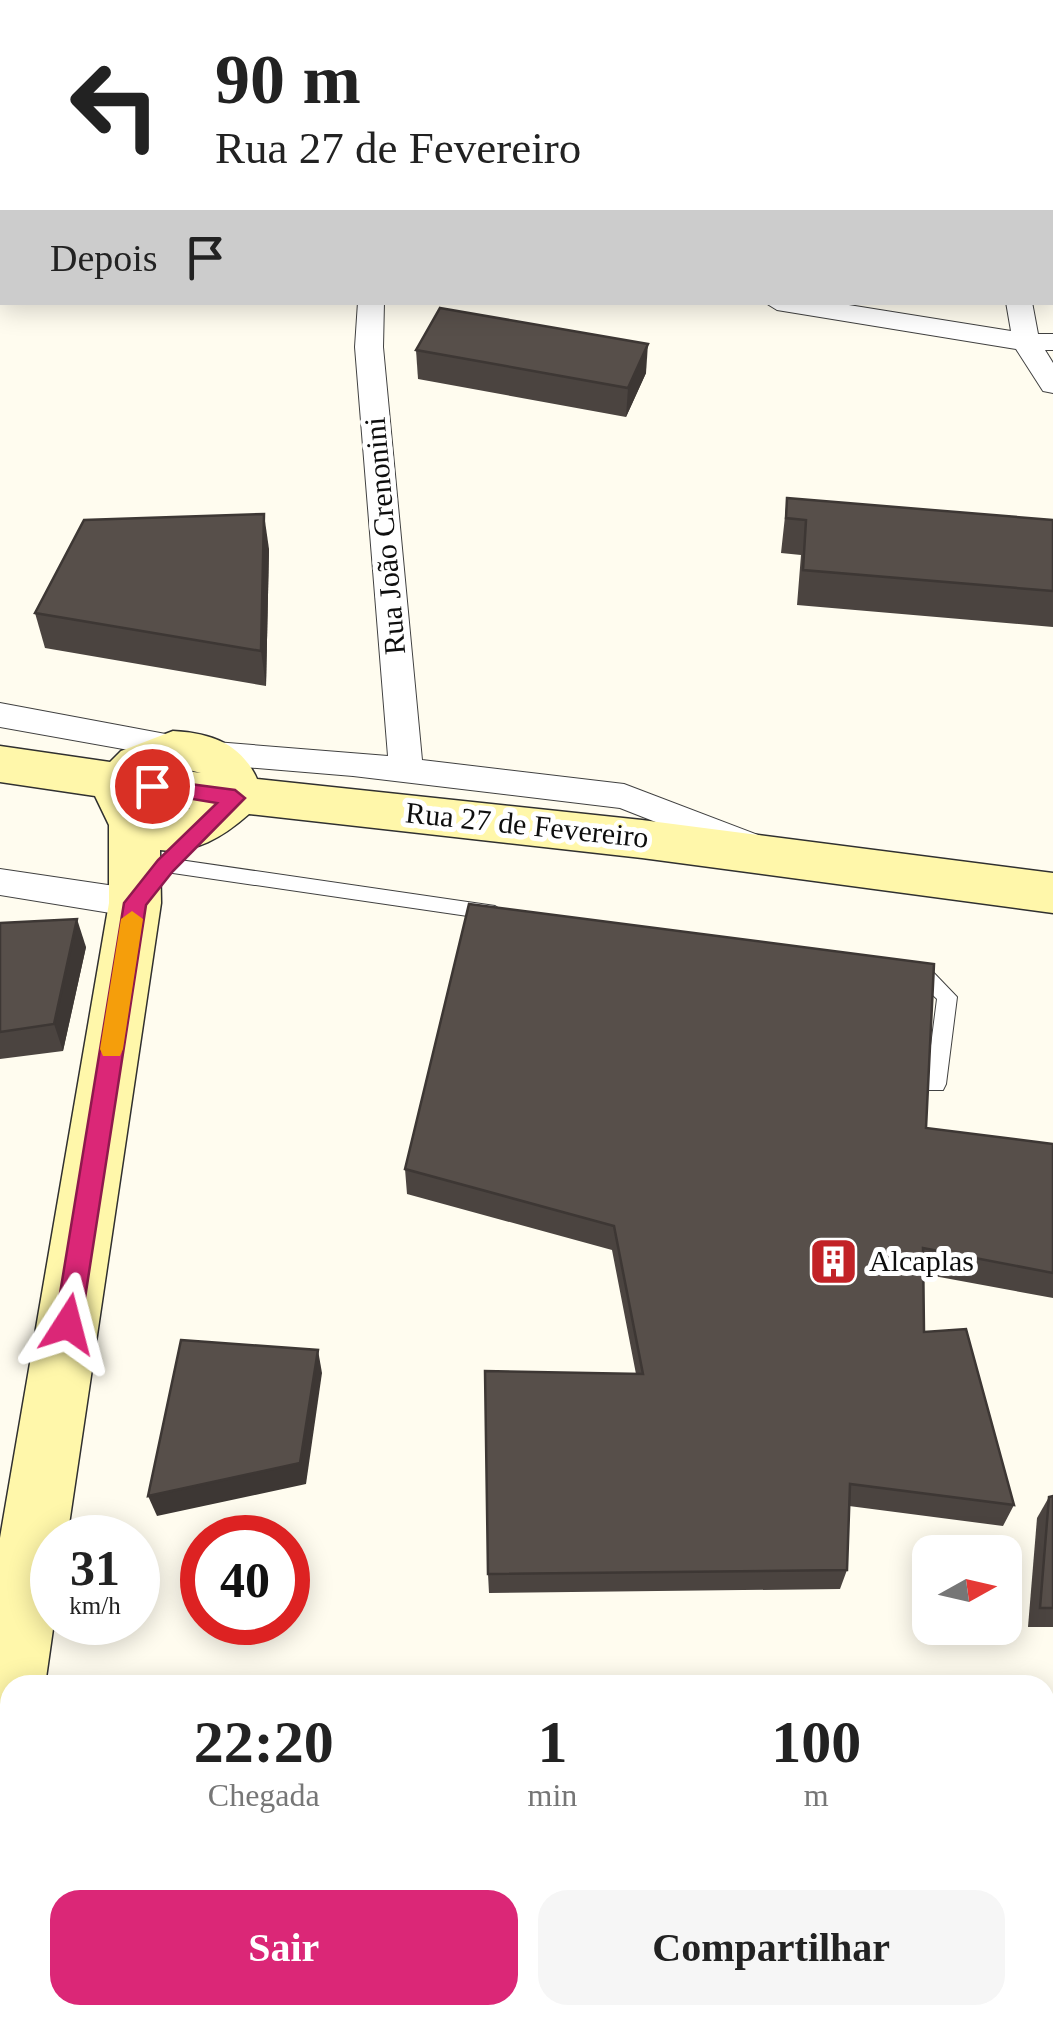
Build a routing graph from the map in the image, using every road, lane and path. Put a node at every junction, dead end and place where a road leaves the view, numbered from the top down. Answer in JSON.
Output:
{"nodes":[{"id":1,"x":371,"y":305,"type":"edge"},
{"id":2,"x":796,"y":305,"type":"edge"},
{"id":3,"x":1020,"y":305,"type":"edge"},
{"id":4,"x":1039,"y":342,"type":"edge"},
{"id":5,"x":1053,"y":385,"type":"edge"},
{"id":6,"x":0,"y":715,"type":"edge"},
{"id":7,"x":199,"y":751,"type":"junction"},
{"id":8,"x":0,"y":764,"type":"edge"},
{"id":9,"x":406,"y":770,"type":"junction"},
{"id":10,"x":127,"y":803,"type":"junction"},
{"id":11,"x":221,"y":811,"type":"junction"},
{"id":12,"x":767,"y":852,"type":"junction"},
{"id":13,"x":0,"y":882,"type":"edge"},
{"id":14,"x":150,"y":884,"type":"junction"},
{"id":15,"x":1053,"y":893,"type":"edge"},
{"id":16,"x":510,"y":915,"type":"edge"},
{"id":17,"x":892,"y":968,"type":"edge"},
{"id":18,"x":936,"y":1084,"type":"dead end"},
{"id":19,"x":12,"y":1675,"type":"edge"}],
"edges":[{"from":1,"to":9,"type":"street","name":"Rua João Crenonini"},
{"from":2,"to":4,"type":"street"},
{"from":3,"to":4,"type":"street"},
{"from":4,"to":5,"type":"street"},
{"from":6,"to":7,"type":"street"},
{"from":7,"to":9,"type":"street"},
{"from":7,"to":10,"type":"main road"},
{"from":7,"to":11,"type":"main road"},
{"from":8,"to":10,"type":"main road"},
{"from":9,"to":12,"type":"street"},
{"from":10,"to":11,"type":"main road"},
{"from":10,"to":14,"type":"main road"},
{"from":11,"to":12,"type":"main road","name":"Rua 27 de Fevereiro"},
{"from":11,"to":14,"type":"main road"},
{"from":12,"to":15,"type":"main road","name":"Rua 27 de Fevereiro"},
{"from":13,"to":14,"type":"street"},
{"from":14,"to":16,"type":"lane"},
{"from":14,"to":19,"type":"main road"},
{"from":17,"to":18,"type":"lane"}]}
